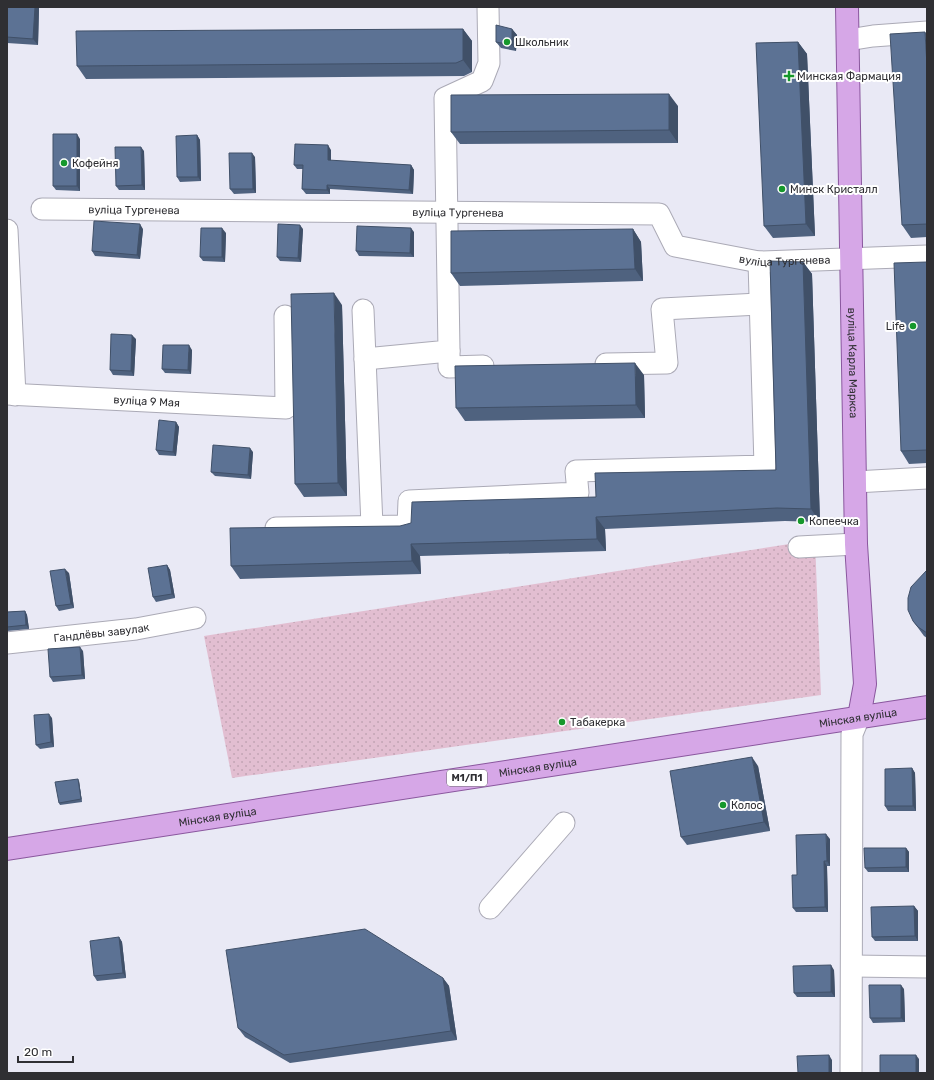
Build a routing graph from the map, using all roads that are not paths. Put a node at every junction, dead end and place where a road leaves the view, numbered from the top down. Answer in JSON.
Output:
{"nodes":[{"id":1,"x":488,"y":7,"type":"edge"},
{"id":2,"x":847,"y":7,"type":"edge"},
{"id":3,"x":927,"y":32,"type":"edge"},
{"id":4,"x":848,"y":40,"type":"junction"},
{"id":5,"x":42,"y":209,"type":"dead end"},
{"id":6,"x":447,"y":213,"type":"junction"},
{"id":7,"x":7,"y":230,"type":"edge"},
{"id":8,"x":927,"y":256,"type":"edge"},
{"id":9,"x":852,"y":258,"type":"junction"},
{"id":10,"x":759,"y":262,"type":"junction"},
{"id":11,"x":759,"y":304,"type":"junction"},
{"id":12,"x":363,"y":310,"type":"dead end"},
{"id":13,"x":285,"y":316,"type":"dead end"},
{"id":14,"x":449,"y":351,"type":"junction"},
{"id":15,"x":365,"y":359,"type":"junction"},
{"id":16,"x":589,"y":364,"type":"edge"},
{"id":17,"x":504,"y":366,"type":"edge"},
{"id":18,"x":11,"y":395,"type":"edge"},
{"id":19,"x":927,"y":478,"type":"edge"},
{"id":20,"x":855,"y":482,"type":"junction"},
{"id":21,"x":372,"y":526,"type":"junction"},
{"id":22,"x":256,"y":528,"type":"edge"},
{"id":23,"x":856,"y":544,"type":"junction"},
{"id":24,"x":799,"y":547,"type":"dead end"},
{"id":25,"x":195,"y":618,"type":"dead end"},
{"id":26,"x":7,"y":643,"type":"edge"},
{"id":27,"x":927,"y":707,"type":"edge"},
{"id":28,"x":859,"y":717,"type":"junction"},
{"id":29,"x":564,"y":823,"type":"dead end"},
{"id":30,"x":7,"y":849,"type":"edge"},
{"id":31,"x":490,"y":908,"type":"dead end"},
{"id":32,"x":852,"y":966,"type":"junction"},
{"id":33,"x":927,"y":967,"type":"edge"},
{"id":34,"x":851,"y":1073,"type":"edge"}],
"edges":[{"from":1,"to":6,"type":"street"},
{"from":2,"to":4,"type":"main road","name":"вуліца Карла Маркса"},
{"from":3,"to":4,"type":"street"},
{"from":4,"to":9,"type":"main road","name":"вуліца Карла Маркса"},
{"from":5,"to":6,"type":"street","name":"вуліца Тургенева"},
{"from":6,"to":10,"type":"street","name":"вуліца Тургенева"},
{"from":6,"to":14,"type":"street"},
{"from":7,"to":18,"type":"street"},
{"from":8,"to":9,"type":"street","name":"вуліца Тургенева"},
{"from":9,"to":10,"type":"street","name":"вуліца Тургенева"},
{"from":9,"to":20,"type":"main road","name":"вуліца Карла Маркса"},
{"from":10,"to":11,"type":"street"},
{"from":11,"to":16,"type":"street"},
{"from":11,"to":21,"type":"street"},
{"from":12,"to":15,"type":"street"},
{"from":13,"to":18,"type":"street","name":"вуліца 9 Мая"},
{"from":14,"to":15,"type":"street"},
{"from":14,"to":17,"type":"street"},
{"from":15,"to":21,"type":"street"},
{"from":19,"to":20,"type":"street"},
{"from":20,"to":23,"type":"main road","name":"вуліца Карла Маркса"},
{"from":21,"to":22,"type":"street"},
{"from":23,"to":24,"type":"street"},
{"from":23,"to":28,"type":"main road","name":"вуліца Карла Маркса"},
{"from":25,"to":26,"type":"street","name":"Гандлёвы завулак"},
{"from":27,"to":28,"type":"main road","name":"Мінская вуліца","number":"М1/П1"},
{"from":28,"to":30,"type":"main road","name":"Мінская вуліца","number":"М1/П1"},
{"from":28,"to":32,"type":"street"},
{"from":29,"to":31,"type":"street"},
{"from":32,"to":33,"type":"street"},
{"from":32,"to":34,"type":"street"}]}
